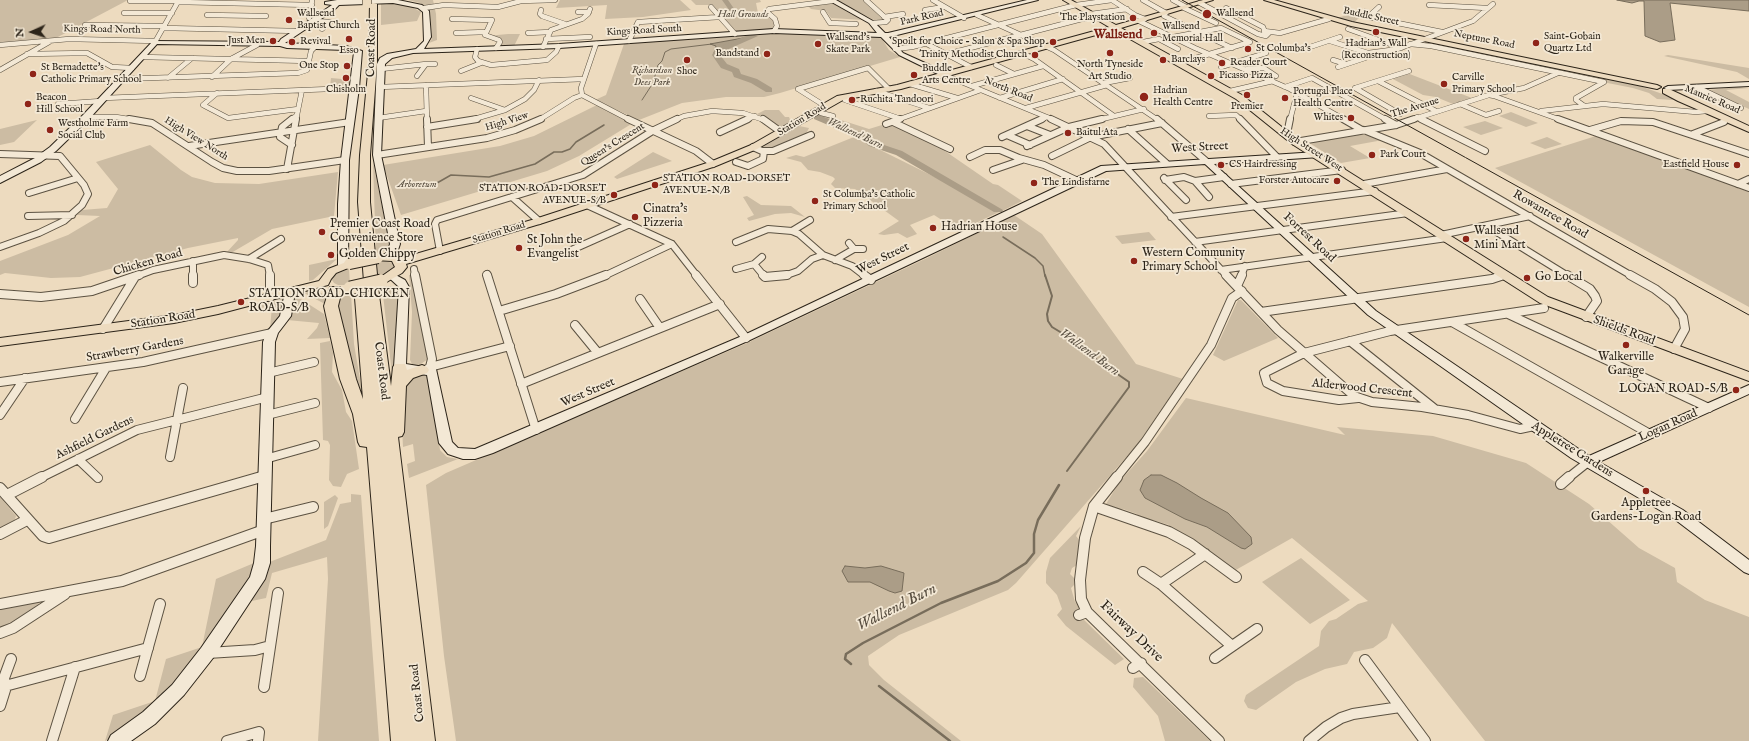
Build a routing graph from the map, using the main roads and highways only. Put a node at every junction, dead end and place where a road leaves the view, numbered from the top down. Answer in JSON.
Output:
{"nodes":[{"id":1,"x":1066,"y":0,"type":"edge"},
{"id":2,"x":1267,"y":0,"type":"edge"},
{"id":3,"x":365,"y":2,"type":"edge"},
{"id":4,"x":1205,"y":2,"type":"edge"},
{"id":5,"x":1116,"y":28,"type":"junction"},
{"id":6,"x":1424,"y":39,"type":"joint"},
{"id":7,"x":1667,"y":90,"type":"joint"},
{"id":8,"x":1749,"y":128,"type":"edge"},
{"id":9,"x":400,"y":262,"type":"junction"},
{"id":10,"x":1504,"y":275,"type":"joint"},
{"id":11,"x":336,"y":287,"type":"junction"},
{"id":12,"x":0,"y":342,"type":"edge"},
{"id":13,"x":400,"y":367,"type":"road end"},
{"id":14,"x":426,"y":369,"type":"road end"},
{"id":15,"x":1749,"y":377,"type":"edge"},
{"id":16,"x":399,"y":385,"type":"junction"},
{"id":17,"x":395,"y":477,"type":"junction"},
{"id":18,"x":382,"y":536,"type":"junction"},
{"id":19,"x":402,"y":741,"type":"edge"},
{"id":20,"x":424,"y":741,"type":"edge"}],
"edges":[{"from":1,"to":5,"type":"main road","name":"High Street West"},
{"from":2,"to":6,"type":"main road","name":"Buddle Street"},
{"from":3,"to":17,"type":"highway","name":"Coast Road"},
{"from":3,"to":18,"type":"highway","name":"Coast Road"},
{"from":4,"to":5,"type":"main road","name":"Station Road"},
{"from":5,"to":9,"type":"main road","name":"Station Road"},
{"from":5,"to":10,"type":"main road","name":"High Street West"},
{"from":6,"to":7,"type":"main road","name":"Neptune Road"},
{"from":7,"to":8,"type":"main road","name":"Maurice Road"},
{"from":9,"to":11,"type":"main road","name":"Station Road","bridge":true},
{"from":9,"to":11,"type":"main road","bridge":true},
{"from":10,"to":15,"type":"main road","name":"Shields Road"},
{"from":11,"to":12,"type":"main road","name":"Station Road"},
{"from":11,"to":18,"type":"highway"},
{"from":13,"to":16,"type":"highway"},
{"from":14,"to":16,"type":"highway"},
{"from":16,"to":17,"type":"highway"},
{"from":17,"to":20,"type":"highway","name":"Coast Road"},
{"from":18,"to":19,"type":"highway","name":"Coast Road"}]}
